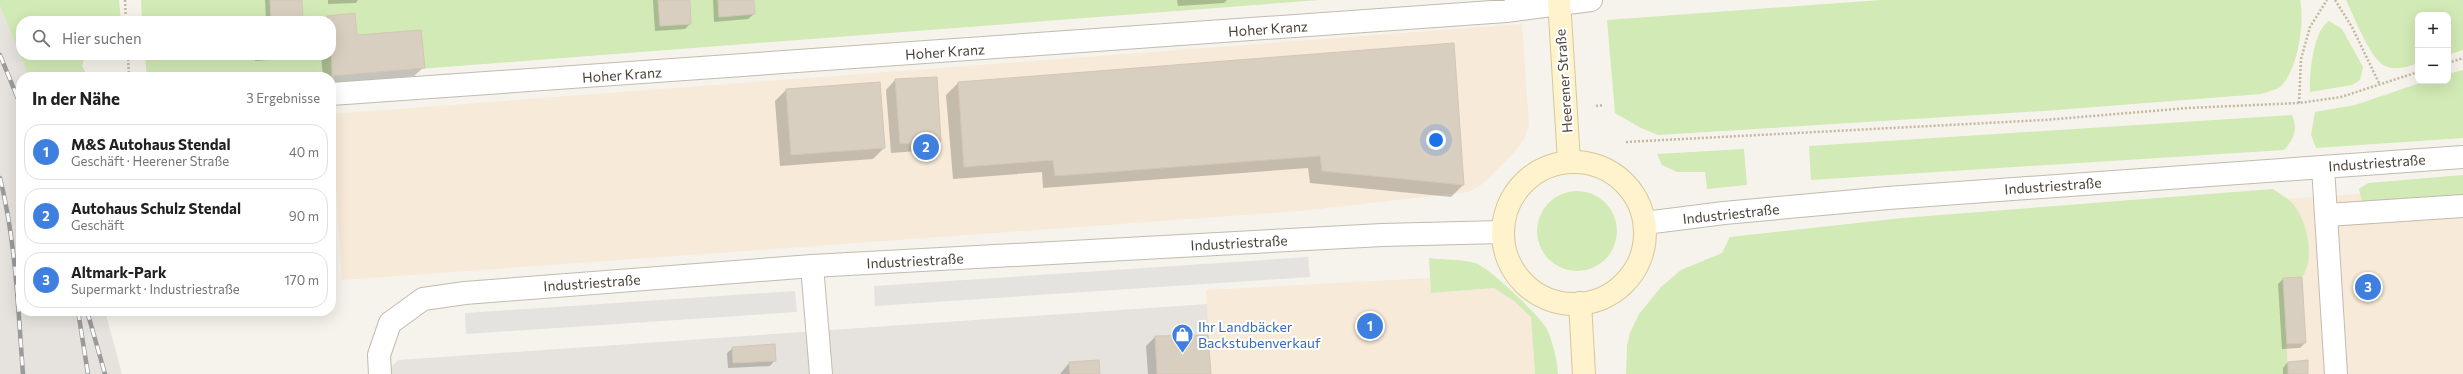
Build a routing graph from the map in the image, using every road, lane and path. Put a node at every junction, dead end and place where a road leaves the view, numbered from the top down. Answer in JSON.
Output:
{"nodes":[{"id":1,"x":125,"y":0,"type":"edge"},
{"id":2,"x":1591,"y":0,"type":"edge"},
{"id":3,"x":2327,"y":0,"type":"edge"},
{"id":4,"x":2335,"y":0,"type":"edge"},
{"id":5,"x":1559,"y":2,"type":"edge"},
{"id":6,"x":126,"y":16,"type":"edge"},
{"id":7,"x":2463,"y":58,"type":"edge"},
{"id":8,"x":128,"y":60,"type":"edge"},
{"id":9,"x":2451,"y":62,"type":"edge"},
{"id":10,"x":129,"y":72,"type":"edge"},
{"id":11,"x":2415,"y":73,"type":"edge"},
{"id":12,"x":2379,"y":83,"type":"junction"},
{"id":13,"x":336,"y":94,"type":"edge"},
{"id":14,"x":2299,"y":103,"type":"junction"},
{"id":15,"x":1626,"y":142,"type":"dead end"},
{"id":16,"x":2463,"y":157,"type":"edge"},
{"id":17,"x":1569,"y":162,"type":"junction"},
{"id":18,"x":2323,"y":167,"type":"junction"},
{"id":19,"x":2463,"y":206,"type":"edge"},
{"id":20,"x":2327,"y":216,"type":"junction"},
{"id":21,"x":1645,"y":224,"type":"junction"},
{"id":22,"x":1502,"y":232,"type":"junction"},
{"id":23,"x":812,"y":266,"type":"junction"},
{"id":24,"x":1580,"y":303,"type":"junction"},
{"id":25,"x":380,"y":374,"type":"edge"},
{"id":26,"x":821,"y":374,"type":"edge"},
{"id":27,"x":1584,"y":374,"type":"edge"},
{"id":28,"x":2336,"y":374,"type":"edge"}],
"edges":[{"from":1,"to":6,"type":"path"},
{"from":2,"to":5,"type":"street","name":"Hoher Kranz"},
{"from":3,"to":14,"type":"path"},
{"from":4,"to":12,"type":"path"},
{"from":5,"to":13,"type":"street","name":"Hoher Kranz"},
{"from":5,"to":17,"type":"main road","name":"Heerener Straße"},
{"from":7,"to":9,"type":"path"},
{"from":8,"to":10,"type":"path"},
{"from":11,"to":12,"type":"path"},
{"from":12,"to":14,"type":"path"},
{"from":14,"to":15,"type":"path"},
{"from":16,"to":18,"type":"street","name":"Industriestraße"},
{"from":17,"to":21,"type":"main road"},
{"from":17,"to":22,"type":"main road"},
{"from":18,"to":20,"type":"street"},
{"from":18,"to":21,"type":"street","name":"Industriestraße"},
{"from":19,"to":20,"type":"street"},
{"from":20,"to":28,"type":"street"},
{"from":21,"to":24,"type":"main road"},
{"from":22,"to":23,"type":"street","name":"Industriestraße"},
{"from":22,"to":24,"type":"main road"},
{"from":23,"to":25,"type":"street","name":"Industriestraße"},
{"from":23,"to":26,"type":"street"},
{"from":24,"to":27,"type":"main road"}]}
